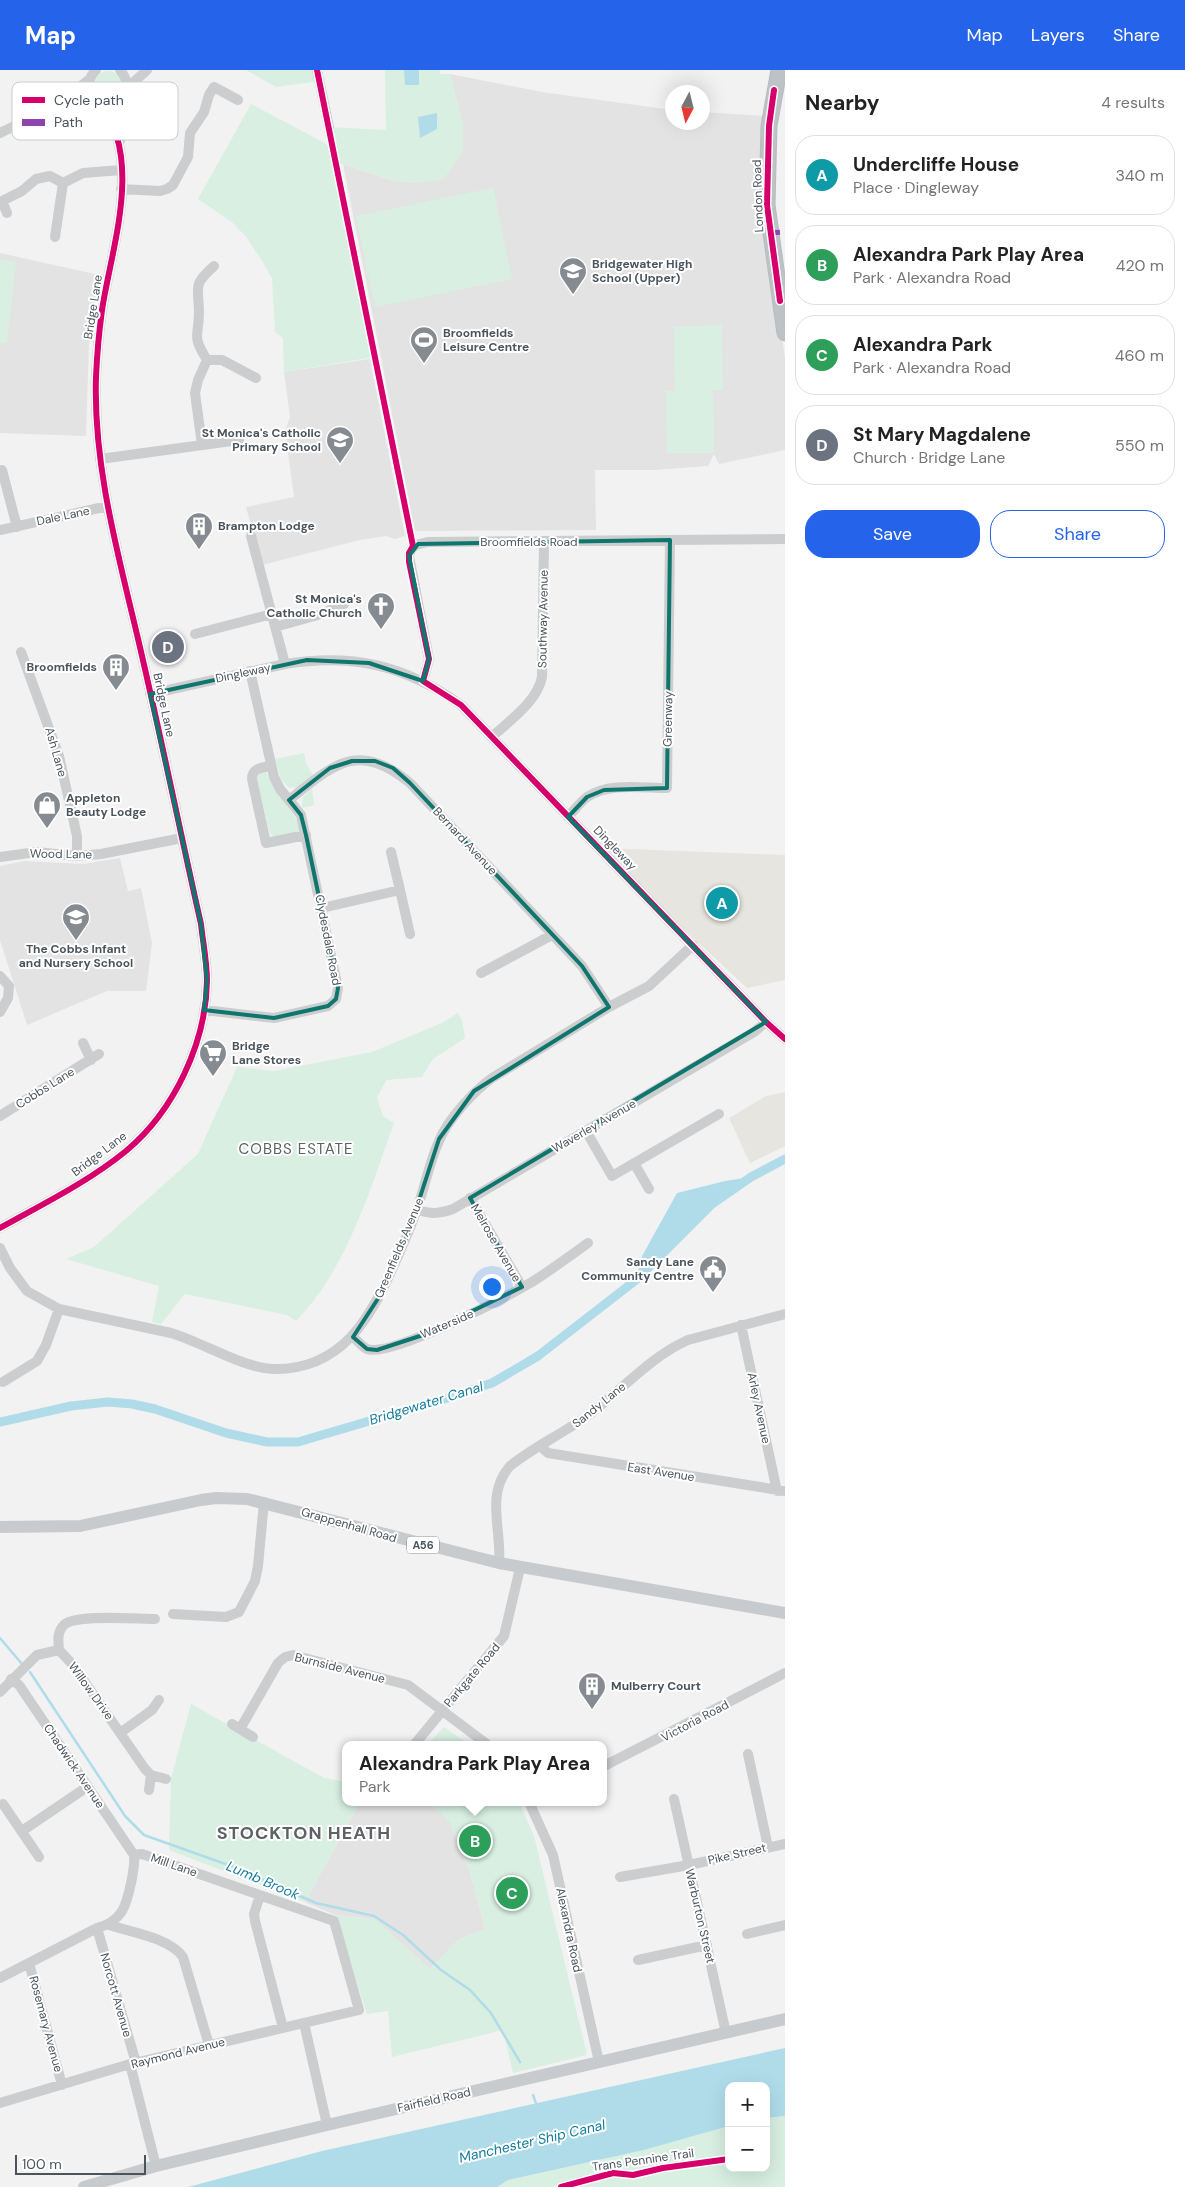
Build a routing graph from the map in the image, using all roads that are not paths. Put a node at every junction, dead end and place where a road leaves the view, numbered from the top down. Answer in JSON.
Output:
{"nodes":[{"id":1,"x":120,"y":70,"type":"edge"},
{"id":2,"x":147,"y":70,"type":"edge"},
{"id":3,"x":317,"y":70,"type":"edge"},
{"id":4,"x":779,"y":70,"type":"edge"},
{"id":5,"x":126,"y":82,"type":"edge"},
{"id":6,"x":134,"y":82,"type":"edge"},
{"id":7,"x":238,"y":100,"type":"dead end"},
{"id":8,"x":12,"y":127,"type":"edge"},
{"id":9,"x":329,"y":127,"type":"dead end"},
{"id":10,"x":0,"y":133,"type":"edge"},
{"id":11,"x":118,"y":140,"type":"edge"},
{"id":12,"x":119,"y":140,"type":"edge"},
{"id":13,"x":119,"y":143,"type":"junction"},
{"id":14,"x":121,"y":170,"type":"junction"},
{"id":15,"x":63,"y":183,"type":"junction"},
{"id":16,"x":121,"y":190,"type":"junction"},
{"id":17,"x":1,"y":201,"type":"edge"},
{"id":18,"x":7,"y":213,"type":"dead end"},
{"id":19,"x":55,"y":237,"type":"dead end"},
{"id":20,"x":214,"y":266,"type":"dead end"},
{"id":21,"x":785,"y":333,"type":"edge"},
{"id":22,"x":207,"y":360,"type":"junction"},
{"id":23,"x":256,"y":378,"type":"dead end"},
{"id":24,"x":239,"y":440,"type":"dead end"},
{"id":25,"x":202,"y":446,"type":"junction"},
{"id":26,"x":100,"y":459,"type":"junction"},
{"id":27,"x":2,"y":470,"type":"dead end"},
{"id":28,"x":3,"y":486,"type":"edge"},
{"id":29,"x":108,"y":506,"type":"junction"},
{"id":30,"x":17,"y":527,"type":"junction"},
{"id":31,"x":0,"y":530,"type":"edge"},
{"id":32,"x":251,"y":536,"type":"dead end"},
{"id":33,"x":785,"y":539,"type":"edge"},
{"id":34,"x":670,"y":540,"type":"junction"},
{"id":35,"x":544,"y":542,"type":"junction"},
{"id":36,"x":344,"y":604,"type":"dead end"},
{"id":37,"x":272,"y":614,"type":"junction"},
{"id":38,"x":275,"y":627,"type":"junction"},
{"id":39,"x":195,"y":634,"type":"dead end"},
{"id":40,"x":21,"y":652,"type":"dead end"},
{"id":41,"x":284,"y":664,"type":"junction"},
{"id":42,"x":250,"y":671,"type":"junction"},
{"id":43,"x":423,"y":681,"type":"junction"},
{"id":44,"x":150,"y":694,"type":"junction"},
{"id":45,"x":492,"y":737,"type":"junction"},
{"id":46,"x":270,"y":766,"type":"junction"},
{"id":47,"x":289,"y":800,"type":"junction"},
{"id":48,"x":568,"y":817,"type":"junction"},
{"id":49,"x":306,"y":835,"type":"junction"},
{"id":50,"x":182,"y":838,"type":"junction"},
{"id":51,"x":391,"y":852,"type":"dead end"},
{"id":52,"x":77,"y":856,"type":"junction"},
{"id":53,"x":0,"y":857,"type":"edge"},
{"id":54,"x":400,"y":890,"type":"junction"},
{"id":55,"x":322,"y":908,"type":"junction"},
{"id":56,"x":410,"y":934,"type":"dead end"},
{"id":57,"x":552,"y":935,"type":"junction"},
{"id":58,"x":693,"y":945,"type":"junction"},
{"id":59,"x":481,"y":973,"type":"dead end"},
{"id":60,"x":0,"y":976,"type":"edge"},
{"id":61,"x":609,"y":1007,"type":"junction"},
{"id":62,"x":204,"y":1010,"type":"junction"},
{"id":63,"x":0,"y":1012,"type":"edge"},
{"id":64,"x":766,"y":1022,"type":"junction"},
{"id":65,"x":785,"y":1039,"type":"edge"},
{"id":66,"x":83,"y":1044,"type":"dead end"},
{"id":67,"x":719,"y":1114,"type":"dead end"},
{"id":68,"x":0,"y":1116,"type":"edge"},
{"id":69,"x":586,"y":1131,"type":"junction"},
{"id":70,"x":634,"y":1164,"type":"junction"},
{"id":71,"x":650,"y":1189,"type":"dead end"},
{"id":72,"x":470,"y":1198,"type":"junction"},
{"id":73,"x":417,"y":1210,"type":"junction"},
{"id":74,"x":0,"y":1228,"type":"edge"},
{"id":75,"x":588,"y":1243,"type":"dead end"},
{"id":76,"x":0,"y":1248,"type":"edge"},
{"id":77,"x":522,"y":1287,"type":"junction"},
{"id":78,"x":59,"y":1309,"type":"junction"},
{"id":79,"x":785,"y":1314,"type":"edge"},
{"id":80,"x":741,"y":1325,"type":"junction"},
{"id":81,"x":353,"y":1337,"type":"junction"},
{"id":82,"x":3,"y":1382,"type":"dead end"},
{"id":83,"x":540,"y":1446,"type":"junction"},
{"id":84,"x":781,"y":1491,"type":"edge"},
{"id":85,"x":264,"y":1502,"type":"junction"},
{"id":86,"x":0,"y":1528,"type":"edge"},
{"id":87,"x":499,"y":1563,"type":"junction"},
{"id":88,"x":520,"y":1568,"type":"junction"},
{"id":89,"x":785,"y":1613,"type":"edge"},
{"id":90,"x":173,"y":1614,"type":"dead end"},
{"id":91,"x":155,"y":1619,"type":"dead end"},
{"id":92,"x":59,"y":1650,"type":"junction"},
{"id":93,"x":785,"y":1673,"type":"edge"},
{"id":94,"x":11,"y":1679,"type":"junction"},
{"id":95,"x":0,"y":1692,"type":"edge"},
{"id":96,"x":159,"y":1700,"type":"dead end"},
{"id":97,"x":442,"y":1710,"type":"junction"},
{"id":98,"x":120,"y":1733,"type":"junction"},
{"id":99,"x":253,"y":1737,"type":"dead end"},
{"id":100,"x":417,"y":1741,"type":"edge"},
{"id":101,"x":482,"y":1741,"type":"edge"},
{"id":102,"x":748,"y":1754,"type":"dead end"},
{"id":103,"x":607,"y":1764,"type":"edge"},
{"id":104,"x":150,"y":1775,"type":"junction"},
{"id":105,"x":166,"y":1778,"type":"dead end"},
{"id":106,"x":87,"y":1787,"type":"junction"},
{"id":107,"x":149,"y":1790,"type":"dead end"},
{"id":108,"x":674,"y":1799,"type":"dead end"},
{"id":109,"x":3,"y":1804,"type":"dead end"},
{"id":110,"x":531,"y":1806,"type":"edge"},
{"id":111,"x":22,"y":1831,"type":"junction"},
{"id":112,"x":785,"y":1844,"type":"edge"},
{"id":113,"x":768,"y":1847,"type":"junction"},
{"id":114,"x":134,"y":1855,"type":"junction"},
{"id":115,"x":39,"y":1857,"type":"dead end"},
{"id":116,"x":689,"y":1866,"type":"junction"},
{"id":117,"x":620,"y":1877,"type":"dead end"},
{"id":118,"x":260,"y":1895,"type":"junction"},
{"id":119,"x":108,"y":1925,"type":"junction"},
{"id":120,"x":785,"y":1925,"type":"edge"},
{"id":121,"x":97,"y":1928,"type":"junction"},
{"id":122,"x":747,"y":1934,"type":"dead end"},
{"id":123,"x":707,"y":1944,"type":"junction"},
{"id":124,"x":638,"y":1960,"type":"dead end"},
{"id":125,"x":29,"y":1963,"type":"junction"},
{"id":126,"x":0,"y":1978,"type":"edge"},
{"id":127,"x":359,"y":2010,"type":"joint"},
{"id":128,"x":785,"y":2019,"type":"edge"},
{"id":129,"x":304,"y":2023,"type":"junction"},
{"id":130,"x":283,"y":2028,"type":"junction"},
{"id":131,"x":726,"y":2033,"type":"junction"},
{"id":132,"x":208,"y":2045,"type":"junction"},
{"id":133,"x":599,"y":2062,"type":"junction"},
{"id":134,"x":133,"y":2063,"type":"junction"},
{"id":135,"x":62,"y":2085,"type":"junction"},
{"id":136,"x":0,"y":2103,"type":"edge"},
{"id":137,"x":327,"y":2124,"type":"junction"},
{"id":138,"x":156,"y":2166,"type":"junction"},
{"id":139,"x":84,"y":2187,"type":"edge"}],
"edges":[{"from":1,"to":5,"type":"street","name":"Bridge Lane"},
{"from":2,"to":6,"type":"street"},
{"from":3,"to":9,"type":"street"},
{"from":4,"to":21,"type":"highway","name":"London Road"},
{"from":7,"to":16,"type":"street"},
{"from":8,"to":10,"type":"street"},
{"from":11,"to":13,"type":"street","name":"Bridge Lane"},
{"from":12,"to":13,"type":"street","name":"Bridge Lane"},
{"from":13,"to":14,"type":"street","name":"Bridge Lane"},
{"from":14,"to":15,"type":"street"},
{"from":14,"to":16,"type":"street","name":"Bridge Lane"},
{"from":15,"to":17,"type":"street"},
{"from":15,"to":19,"type":"street"},
{"from":16,"to":26,"type":"street","name":"Bridge Lane"},
{"from":17,"to":18,"type":"street"},
{"from":20,"to":22,"type":"street"},
{"from":22,"to":23,"type":"street"},
{"from":22,"to":25,"type":"street"},
{"from":24,"to":25,"type":"street"},
{"from":25,"to":26,"type":"street"},
{"from":26,"to":29,"type":"street","name":"Bridge Lane"},
{"from":27,"to":28,"type":"street"},
{"from":28,"to":30,"type":"street"},
{"from":29,"to":30,"type":"street","name":"Dale Lane"},
{"from":29,"to":44,"type":"street","name":"Bridge Lane"},
{"from":30,"to":31,"type":"street","name":"Dale Lane"},
{"from":32,"to":37,"type":"street"},
{"from":33,"to":34,"type":"street","name":"Broomfields Road"},
{"from":34,"to":35,"type":"street","name":"Broomfields Road"},
{"from":34,"to":48,"type":"street","name":"Greenway"},
{"from":35,"to":43,"type":"street","name":"Broomfields Road"},
{"from":35,"to":45,"type":"street","name":"Southway Avenue"},
{"from":36,"to":38,"type":"street"},
{"from":37,"to":38,"type":"street"},
{"from":37,"to":39,"type":"street"},
{"from":38,"to":41,"type":"street"},
{"from":40,"to":52,"type":"street","name":"Ash Lane"},
{"from":41,"to":42,"type":"street","name":"Dingleway"},
{"from":41,"to":43,"type":"street","name":"Dingleway"},
{"from":42,"to":44,"type":"street","name":"Dingleway"},
{"from":42,"to":46,"type":"street","name":"Clydesdale Road"},
{"from":43,"to":45,"type":"street","name":"Dingleway"},
{"from":44,"to":50,"type":"street","name":"Bridge Lane"},
{"from":45,"to":48,"type":"street","name":"Dingleway"},
{"from":46,"to":47,"type":"street","name":"Clydesdale Road"},
{"from":46,"to":49,"type":"street"},
{"from":47,"to":49,"type":"street","name":"Clydesdale Road"},
{"from":47,"to":57,"type":"street","name":"Bernard Avenue"},
{"from":48,"to":58,"type":"street","name":"Dingleway"},
{"from":49,"to":55,"type":"street","name":"Clydesdale Road"},
{"from":50,"to":52,"type":"street","name":"Wood Lane"},
{"from":50,"to":62,"type":"street","name":"Bridge Lane"},
{"from":51,"to":54,"type":"street"},
{"from":52,"to":53,"type":"street","name":"Wood Lane"},
{"from":54,"to":55,"type":"street"},
{"from":54,"to":56,"type":"street"},
{"from":55,"to":62,"type":"street","name":"Clydesdale Road"},
{"from":57,"to":59,"type":"street"},
{"from":57,"to":61,"type":"street","name":"Bernard Avenue"},
{"from":58,"to":61,"type":"street","name":"Greenfields Avenue"},
{"from":58,"to":64,"type":"street","name":"Dingleway"},
{"from":60,"to":63,"type":"street"},
{"from":61,"to":73,"type":"street","name":"Greenfields Avenue"},
{"from":62,"to":74,"type":"street","name":"Bridge Lane"},
{"from":64,"to":65,"type":"street","name":"Dingleway"},
{"from":64,"to":69,"type":"street","name":"Waverley Avenue"},
{"from":66,"to":68,"type":"street","name":"Cobbs Lane"},
{"from":67,"to":70,"type":"street"},
{"from":69,"to":70,"type":"street"},
{"from":69,"to":72,"type":"street","name":"Waverley Avenue"},
{"from":70,"to":71,"type":"street"},
{"from":72,"to":73,"type":"street","name":"Waverley Avenue"},
{"from":72,"to":77,"type":"street","name":"Melrose Avenue"},
{"from":73,"to":81,"type":"street","name":"Greenfields Avenue"},
{"from":75,"to":77,"type":"street","name":"Waterside"},
{"from":76,"to":78,"type":"street","name":"Greenfields Avenue"},
{"from":77,"to":81,"type":"street","name":"Waterside"},
{"from":78,"to":81,"type":"street","name":"Greenfields Avenue"},
{"from":78,"to":82,"type":"street"},
{"from":79,"to":80,"type":"street","name":"Sandy Lane"},
{"from":80,"to":83,"type":"street","name":"Sandy Lane"},
{"from":80,"to":84,"type":"street","name":"Arley Avenue"},
{"from":83,"to":84,"type":"street","name":"East Avenue"},
{"from":83,"to":87,"type":"street","name":"Sandy Lane"},
{"from":85,"to":86,"type":"main road","name":"Grappenhall Road","number":"A56"},
{"from":85,"to":87,"type":"main road","name":"Grappenhall Road","number":"A56"},
{"from":85,"to":90,"type":"street"},
{"from":87,"to":88,"type":"main road","name":"Grappenhall Road","number":"A56"},
{"from":88,"to":89,"type":"main road","name":"Grappenhall Road","number":"A56"},
{"from":88,"to":97,"type":"street","name":"Parkgate Road"},
{"from":91,"to":92,"type":"street"},
{"from":92,"to":94,"type":"street"},
{"from":92,"to":98,"type":"street","name":"Willow Drive"},
{"from":93,"to":103,"type":"street","name":"Victoria Road"},
{"from":94,"to":95,"type":"street"},
{"from":94,"to":106,"type":"street","name":"Chadwick Avenue"},
{"from":96,"to":98,"type":"street","name":"Willow Drive"},
{"from":97,"to":99,"type":"street","name":"Burnside Avenue"},
{"from":97,"to":100,"type":"street","name":"Parkgate Road"},
{"from":97,"to":101,"type":"street"},
{"from":98,"to":104,"type":"street","name":"Willow Drive"},
{"from":102,"to":113,"type":"street"},
{"from":104,"to":105,"type":"street"},
{"from":104,"to":107,"type":"street"},
{"from":106,"to":111,"type":"street"},
{"from":106,"to":114,"type":"street","name":"Chadwick Avenue"},
{"from":108,"to":116,"type":"street","name":"Warburton Street"},
{"from":109,"to":111,"type":"street"},
{"from":110,"to":133,"type":"street","name":"Alexandra Road"},
{"from":111,"to":115,"type":"street"},
{"from":112,"to":113,"type":"street","name":"Pike Street"},
{"from":113,"to":116,"type":"street","name":"Pike Street"},
{"from":114,"to":118,"type":"street","name":"Mill Lane"},
{"from":114,"to":119,"type":"street","name":"Mill Lane"},
{"from":116,"to":117,"type":"street","name":"Pike Street"},
{"from":116,"to":123,"type":"street","name":"Warburton Street"},
{"from":118,"to":127,"type":"street","name":"Mill Lane"},
{"from":118,"to":130,"type":"street"},
{"from":119,"to":121,"type":"street"},
{"from":119,"to":132,"type":"street"},
{"from":120,"to":122,"type":"street"},
{"from":121,"to":125,"type":"street"},
{"from":121,"to":134,"type":"street","name":"Norcott Avenue"},
{"from":123,"to":124,"type":"street"},
{"from":123,"to":131,"type":"street","name":"Warburton Street"},
{"from":125,"to":126,"type":"street"},
{"from":125,"to":135,"type":"street","name":"Rosemary Avenue"},
{"from":127,"to":129,"type":"street","name":"Raymond Avenue"},
{"from":128,"to":131,"type":"main road","name":"Fairfield Road"},
{"from":129,"to":130,"type":"street","name":"Raymond Avenue"},
{"from":129,"to":137,"type":"street"},
{"from":130,"to":132,"type":"street","name":"Raymond Avenue"},
{"from":131,"to":133,"type":"main road","name":"Fairfield Road"},
{"from":132,"to":134,"type":"street","name":"Raymond Avenue"},
{"from":133,"to":137,"type":"main road","name":"Fairfield Road"},
{"from":134,"to":135,"type":"street","name":"Raymond Avenue"},
{"from":134,"to":138,"type":"street","name":"Norcott Avenue"},
{"from":135,"to":136,"type":"street","name":"Raymond Avenue"},
{"from":137,"to":138,"type":"main road","name":"Fairfield Road"},
{"from":138,"to":139,"type":"main road","name":"Fairfield Road"}]}
